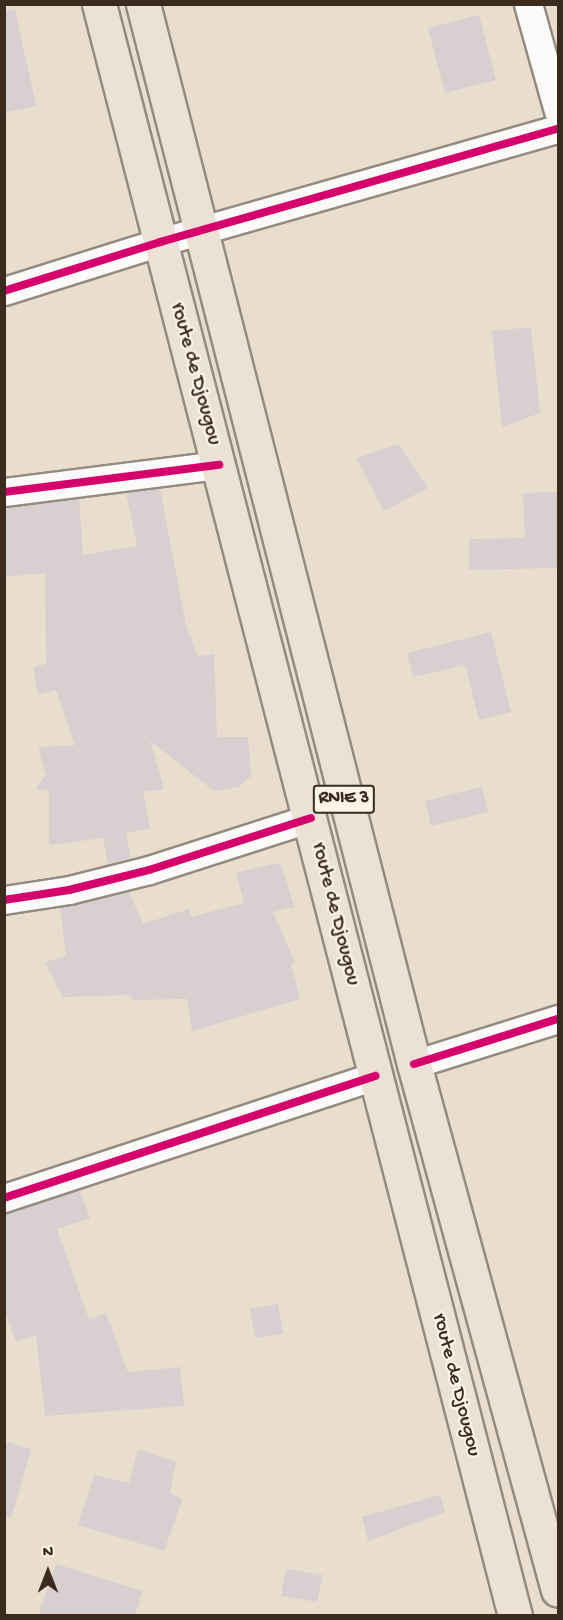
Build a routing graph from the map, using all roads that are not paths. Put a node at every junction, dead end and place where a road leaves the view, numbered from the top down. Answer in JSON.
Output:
{"nodes":[{"id":1,"x":99,"y":4,"type":"edge"},
{"id":2,"x":143,"y":4,"type":"edge"},
{"id":3,"x":528,"y":4,"type":"edge"},
{"id":4,"x":558,"y":111,"type":"edge"},
{"id":5,"x":558,"y":129,"type":"edge"},
{"id":6,"x":203,"y":230,"type":"junction"},
{"id":7,"x":160,"y":242,"type":"junction"},
{"id":8,"x":4,"y":291,"type":"edge"},
{"id":9,"x":219,"y":465,"type":"junction"},
{"id":10,"x":4,"y":492,"type":"edge"},
{"id":11,"x":311,"y":818,"type":"junction"},
{"id":12,"x":4,"y":900,"type":"edge"},
{"id":13,"x":558,"y":1019,"type":"edge"},
{"id":14,"x":414,"y":1064,"type":"junction"},
{"id":15,"x":376,"y":1076,"type":"junction"},
{"id":16,"x":4,"y":1198,"type":"edge"},
{"id":17,"x":558,"y":1590,"type":"edge"},
{"id":18,"x":515,"y":1616,"type":"edge"}],
"edges":[{"from":1,"to":7,"type":"highway","name":"route de Djougou","number":"RNIE 3"},
{"from":2,"to":6,"type":"highway","name":"route de Djougou","number":"RNIE 3"},
{"from":3,"to":4,"type":"street"},
{"from":5,"to":6,"type":"street"},
{"from":6,"to":7,"type":"street"},
{"from":6,"to":14,"type":"highway","name":"route de Djougou","number":"RNIE 3"},
{"from":7,"to":8,"type":"street"},
{"from":7,"to":9,"type":"highway","name":"route de Djougou","number":"RNIE 3"},
{"from":9,"to":10,"type":"street"},
{"from":9,"to":11,"type":"highway","name":"route de Djougou","number":"RNIE 3"},
{"from":11,"to":12,"type":"street"},
{"from":11,"to":15,"type":"highway","name":"route de Djougou","number":"RNIE 3"},
{"from":13,"to":14,"type":"street"},
{"from":14,"to":17,"type":"highway","name":"route de Djougou","number":"RNIE 3"},
{"from":15,"to":16,"type":"street"},
{"from":15,"to":18,"type":"highway","name":"route de Djougou","number":"RNIE 3"}]}
